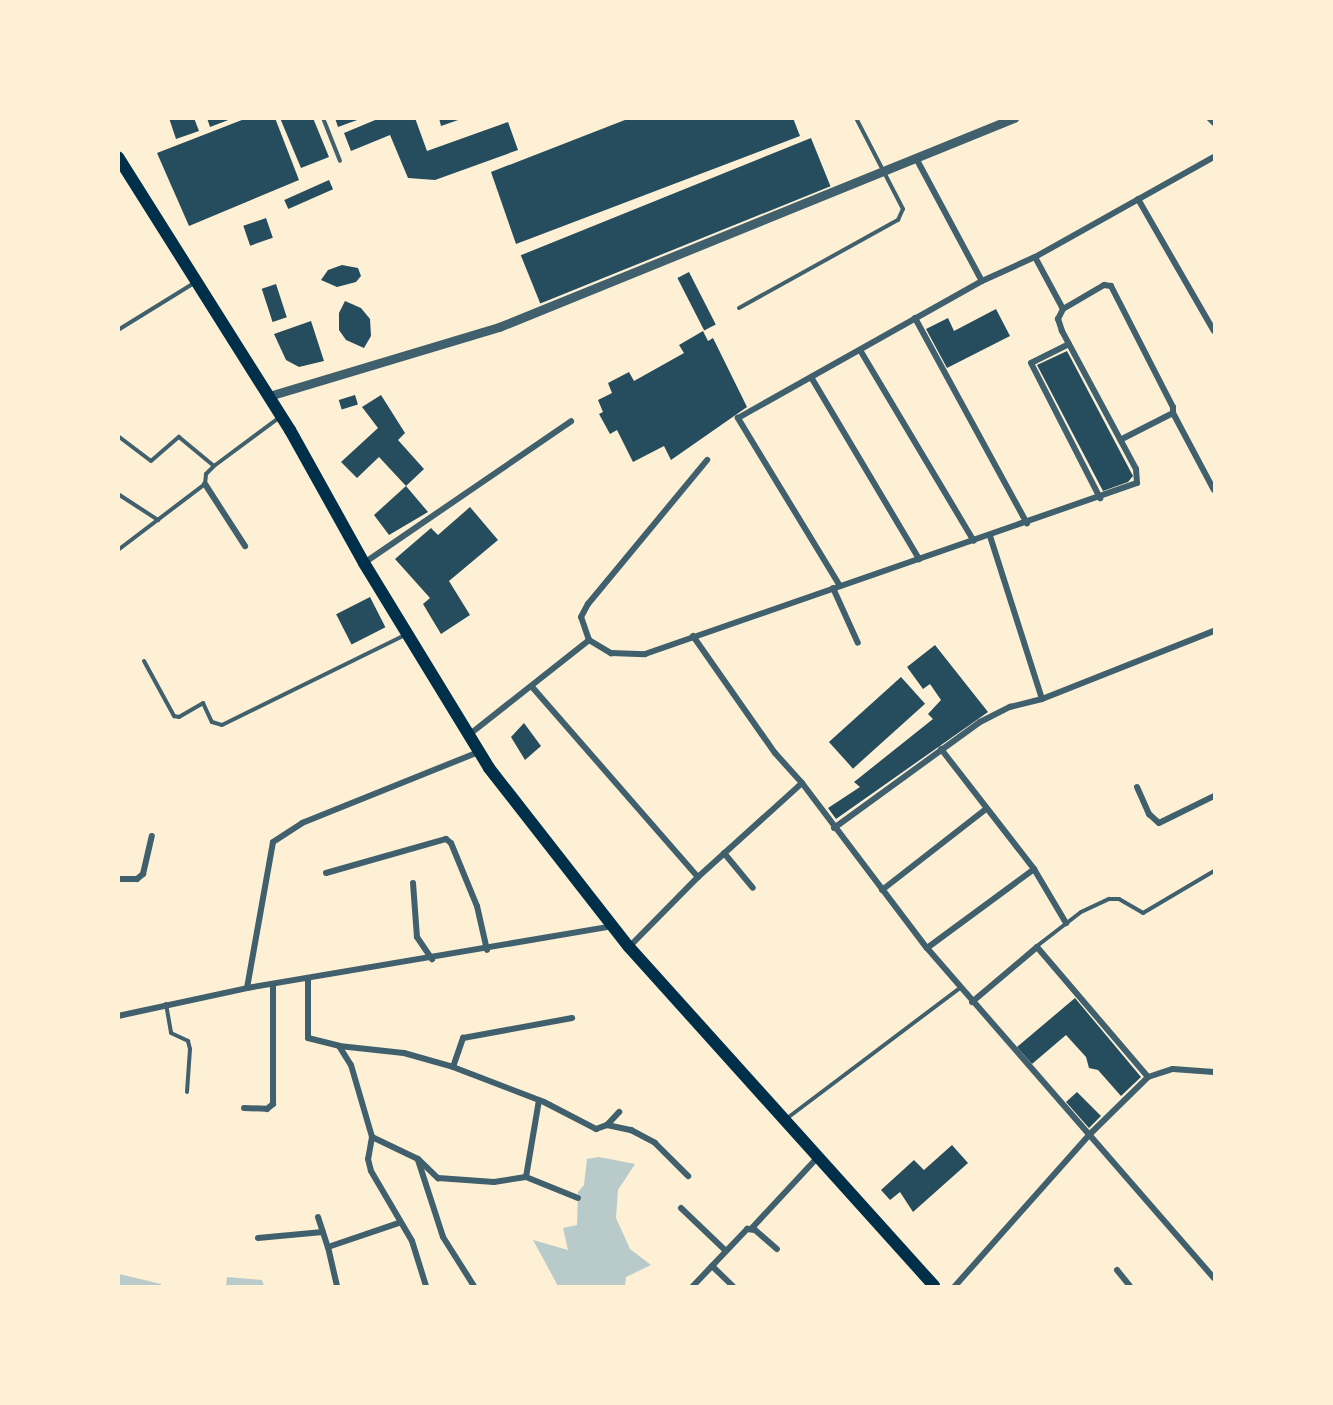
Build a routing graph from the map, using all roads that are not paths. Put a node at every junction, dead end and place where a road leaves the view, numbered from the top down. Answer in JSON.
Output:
{"nodes":[{"id":1,"x":323,"y":118,"type":"edge"},
{"id":2,"x":856,"y":118,"type":"edge"},
{"id":3,"x":1014,"y":118,"type":"edge"},
{"id":4,"x":1209,"y":118,"type":"edge"},
{"id":5,"x":1215,"y":123,"type":"edge"},
{"id":6,"x":118,"y":157,"type":"edge"},
{"id":7,"x":1215,"y":158,"type":"edge"},
{"id":8,"x":917,"y":160,"type":"junction"},
{"id":9,"x":340,"y":161,"type":"dead end"},
{"id":10,"x":887,"y":172,"type":"junction"},
{"id":11,"x":1138,"y":199,"type":"junction"},
{"id":12,"x":1035,"y":256,"type":"junction"},
{"id":13,"x":982,"y":280,"type":"junction"},
{"id":14,"x":198,"y":281,"type":"junction"},
{"id":15,"x":739,"y":308,"type":"dead end"},
{"id":16,"x":1063,"y":309,"type":"junction"},
{"id":17,"x":915,"y":318,"type":"junction"},
{"id":18,"x":118,"y":330,"type":"edge"},
{"id":19,"x":1215,"y":331,"type":"edge"},
{"id":20,"x":1069,"y":344,"type":"junction"},
{"id":21,"x":860,"y":350,"type":"junction"},
{"id":22,"x":812,"y":376,"type":"junction"},
{"id":23,"x":269,"y":396,"type":"junction"},
{"id":24,"x":1173,"y":413,"type":"junction"},
{"id":25,"x":280,"y":416,"type":"junction"},
{"id":26,"x":571,"y":421,"type":"dead end"},
{"id":27,"x":118,"y":436,"type":"edge"},
{"id":28,"x":1120,"y":440,"type":"junction"},
{"id":29,"x":707,"y":460,"type":"dead end"},
{"id":30,"x":214,"y":466,"type":"junction"},
{"id":31,"x":205,"y":484,"type":"junction"},
{"id":32,"x":1215,"y":490,"type":"edge"},
{"id":33,"x":118,"y":494,"type":"edge"},
{"id":34,"x":1100,"y":498,"type":"junction"},
{"id":35,"x":158,"y":520,"type":"junction"},
{"id":36,"x":1027,"y":523,"type":"junction"},
{"id":37,"x":990,"y":536,"type":"junction"},
{"id":38,"x":974,"y":541,"type":"junction"},
{"id":39,"x":245,"y":546,"type":"dead end"},
{"id":40,"x":118,"y":550,"type":"edge"},
{"id":41,"x":919,"y":559,"type":"junction"},
{"id":42,"x":364,"y":563,"type":"junction"},
{"id":43,"x":836,"y":587,"type":"junction"},
{"id":44,"x":1215,"y":631,"type":"edge"},
{"id":45,"x":408,"y":634,"type":"junction"},
{"id":46,"x":693,"y":636,"type":"junction"},
{"id":47,"x":589,"y":640,"type":"junction"},
{"id":48,"x":858,"y":643,"type":"dead end"},
{"id":49,"x":144,"y":661,"type":"dead end"},
{"id":50,"x":533,"y":688,"type":"junction"},
{"id":51,"x":1042,"y":699,"type":"junction"},
{"id":52,"x":470,"y":735,"type":"junction"},
{"id":53,"x":941,"y":749,"type":"junction"},
{"id":54,"x":481,"y":752,"type":"junction"},
{"id":55,"x":802,"y":783,"type":"junction"},
{"id":56,"x":1137,"y":787,"type":"dead end"},
{"id":57,"x":1215,"y":796,"type":"edge"},
{"id":58,"x":987,"y":809,"type":"junction"},
{"id":59,"x":834,"y":828,"type":"junction"},
{"id":60,"x":152,"y":836,"type":"dead end"},
{"id":61,"x":724,"y":854,"type":"junction"},
{"id":62,"x":1034,"y":869,"type":"junction"},
{"id":63,"x":1215,"y":871,"type":"edge"},
{"id":64,"x":326,"y":873,"type":"dead end"},
{"id":65,"x":698,"y":876,"type":"junction"},
{"id":66,"x":118,"y":879,"type":"edge"},
{"id":67,"x":413,"y":883,"type":"dead end"},
{"id":68,"x":753,"y":888,"type":"dead end"},
{"id":69,"x":882,"y":890,"type":"junction"},
{"id":70,"x":1066,"y":923,"type":"junction"},
{"id":71,"x":613,"y":926,"type":"junction"},
{"id":72,"x":629,"y":947,"type":"junction"},
{"id":73,"x":1037,"y":947,"type":"junction"},
{"id":74,"x":927,"y":948,"type":"junction"},
{"id":75,"x":487,"y":950,"type":"junction"},
{"id":76,"x":432,"y":959,"type":"junction"},
{"id":77,"x":308,"y":979,"type":"junction"},
{"id":78,"x":273,"y":985,"type":"junction"},
{"id":79,"x":247,"y":988,"type":"junction"},
{"id":80,"x":960,"y":988,"type":"junction"},
{"id":81,"x":972,"y":1002,"type":"junction"},
{"id":82,"x":166,"y":1004,"type":"junction"},
{"id":83,"x":118,"y":1016,"type":"edge"},
{"id":84,"x":572,"y":1017,"type":"dead end"},
{"id":85,"x":339,"y":1046,"type":"junction"},
{"id":86,"x":453,"y":1067,"type":"junction"},
{"id":87,"x":1215,"y":1072,"type":"edge"},
{"id":88,"x":1148,"y":1077,"type":"junction"},
{"id":89,"x":187,"y":1092,"type":"dead end"},
{"id":90,"x":539,"y":1100,"type":"junction"},
{"id":91,"x":244,"y":1108,"type":"dead end"},
{"id":92,"x":619,"y":1112,"type":"dead end"},
{"id":93,"x":785,"y":1120,"type":"junction"},
{"id":94,"x":608,"y":1125,"type":"junction"},
{"id":95,"x":1089,"y":1136,"type":"junction"},
{"id":96,"x":372,"y":1137,"type":"junction"},
{"id":97,"x":818,"y":1157,"type":"junction"},
{"id":98,"x":418,"y":1159,"type":"junction"},
{"id":99,"x":688,"y":1176,"type":"dead end"},
{"id":100,"x":526,"y":1177,"type":"junction"},
{"id":101,"x":578,"y":1198,"type":"dead end"},
{"id":102,"x":681,"y":1208,"type":"dead end"},
{"id":103,"x":318,"y":1217,"type":"dead end"},
{"id":104,"x":399,"y":1223,"type":"junction"},
{"id":105,"x":751,"y":1229,"type":"junction"},
{"id":106,"x":323,"y":1232,"type":"junction"},
{"id":107,"x":258,"y":1238,"type":"dead end"},
{"id":108,"x":327,"y":1246,"type":"junction"},
{"id":109,"x":777,"y":1249,"type":"dead end"},
{"id":110,"x":726,"y":1251,"type":"junction"},
{"id":111,"x":712,"y":1266,"type":"junction"},
{"id":112,"x":1117,"y":1270,"type":"dead end"},
{"id":113,"x":1215,"y":1278,"type":"edge"},
{"id":114,"x":337,"y":1287,"type":"edge"},
{"id":115,"x":426,"y":1287,"type":"edge"},
{"id":116,"x":474,"y":1287,"type":"edge"},
{"id":117,"x":693,"y":1287,"type":"edge"},
{"id":118,"x":733,"y":1287,"type":"edge"},
{"id":119,"x":934,"y":1287,"type":"edge"},
{"id":120,"x":955,"y":1287,"type":"edge"},
{"id":121,"x":1130,"y":1287,"type":"edge"}],
"edges":[{"from":1,"to":9,"type":"lane"},
{"from":2,"to":10,"type":"lane"},
{"from":3,"to":8,"type":"street"},
{"from":4,"to":5,"type":"street"},
{"from":6,"to":14,"type":"main road"},
{"from":7,"to":11,"type":"street"},
{"from":8,"to":10,"type":"street"},
{"from":8,"to":13,"type":"street"},
{"from":10,"to":15,"type":"lane"},
{"from":10,"to":23,"type":"street"},
{"from":11,"to":12,"type":"street"},
{"from":11,"to":19,"type":"street"},
{"from":12,"to":13,"type":"street"},
{"from":12,"to":16,"type":"street"},
{"from":13,"to":17,"type":"street"},
{"from":14,"to":18,"type":"lane"},
{"from":14,"to":23,"type":"main road"},
{"from":16,"to":20,"type":"street"},
{"from":16,"to":24,"type":"street"},
{"from":17,"to":21,"type":"street"},
{"from":17,"to":36,"type":"street"},
{"from":20,"to":28,"type":"street"},
{"from":20,"to":34,"type":"street"},
{"from":21,"to":22,"type":"street"},
{"from":21,"to":38,"type":"street"},
{"from":22,"to":41,"type":"street"},
{"from":22,"to":43,"type":"street"},
{"from":23,"to":25,"type":"main road"},
{"from":24,"to":28,"type":"street"},
{"from":24,"to":32,"type":"street"},
{"from":25,"to":30,"type":"lane"},
{"from":25,"to":42,"type":"main road"},
{"from":26,"to":42,"type":"street"},
{"from":27,"to":30,"type":"lane"},
{"from":28,"to":34,"type":"street"},
{"from":29,"to":47,"type":"street"},
{"from":30,"to":31,"type":"lane"},
{"from":31,"to":35,"type":"lane"},
{"from":31,"to":39,"type":"street"},
{"from":33,"to":35,"type":"lane"},
{"from":34,"to":36,"type":"street"},
{"from":35,"to":40,"type":"lane"},
{"from":36,"to":37,"type":"street"},
{"from":37,"to":38,"type":"street"},
{"from":37,"to":51,"type":"street"},
{"from":38,"to":41,"type":"street"},
{"from":41,"to":43,"type":"street"},
{"from":42,"to":45,"type":"main road"},
{"from":43,"to":46,"type":"street"},
{"from":43,"to":48,"type":"street"},
{"from":44,"to":51,"type":"street"},
{"from":45,"to":49,"type":"lane"},
{"from":45,"to":52,"type":"main road"},
{"from":46,"to":47,"type":"street"},
{"from":46,"to":55,"type":"street"},
{"from":47,"to":50,"type":"street"},
{"from":50,"to":52,"type":"street"},
{"from":50,"to":65,"type":"street"},
{"from":51,"to":53,"type":"street"},
{"from":52,"to":54,"type":"main road"},
{"from":53,"to":58,"type":"street"},
{"from":53,"to":59,"type":"street"},
{"from":54,"to":71,"type":"main road"},
{"from":54,"to":79,"type":"street"},
{"from":55,"to":59,"type":"street"},
{"from":55,"to":61,"type":"street"},
{"from":56,"to":57,"type":"street"},
{"from":58,"to":62,"type":"street"},
{"from":58,"to":69,"type":"street"},
{"from":59,"to":69,"type":"street"},
{"from":60,"to":66,"type":"street"},
{"from":61,"to":65,"type":"street"},
{"from":61,"to":68,"type":"street"},
{"from":62,"to":70,"type":"street"},
{"from":62,"to":74,"type":"street"},
{"from":63,"to":70,"type":"lane"},
{"from":64,"to":75,"type":"street"},
{"from":65,"to":72,"type":"street"},
{"from":67,"to":76,"type":"street"},
{"from":69,"to":74,"type":"street"},
{"from":70,"to":73,"type":"lane"},
{"from":71,"to":72,"type":"main road"},
{"from":71,"to":75,"type":"street"},
{"from":72,"to":93,"type":"main road"},
{"from":73,"to":81,"type":"street"},
{"from":73,"to":88,"type":"street"},
{"from":74,"to":80,"type":"street"},
{"from":75,"to":76,"type":"street"},
{"from":76,"to":77,"type":"street"},
{"from":77,"to":78,"type":"street"},
{"from":77,"to":85,"type":"street"},
{"from":78,"to":79,"type":"street"},
{"from":78,"to":91,"type":"street"},
{"from":79,"to":82,"type":"street"},
{"from":80,"to":81,"type":"street"},
{"from":80,"to":93,"type":"lane"},
{"from":81,"to":95,"type":"street"},
{"from":82,"to":83,"type":"street"},
{"from":82,"to":89,"type":"lane"},
{"from":84,"to":86,"type":"street"},
{"from":85,"to":86,"type":"street"},
{"from":85,"to":96,"type":"street"},
{"from":86,"to":90,"type":"street"},
{"from":87,"to":88,"type":"street"},
{"from":88,"to":95,"type":"street"},
{"from":90,"to":94,"type":"street"},
{"from":90,"to":100,"type":"street"},
{"from":92,"to":94,"type":"street"},
{"from":93,"to":97,"type":"main road"},
{"from":94,"to":99,"type":"street"},
{"from":95,"to":113,"type":"street"},
{"from":95,"to":120,"type":"street"},
{"from":96,"to":98,"type":"street"},
{"from":96,"to":104,"type":"street"},
{"from":97,"to":105,"type":"street"},
{"from":97,"to":119,"type":"main road"},
{"from":98,"to":100,"type":"street"},
{"from":98,"to":116,"type":"street"},
{"from":100,"to":101,"type":"street"},
{"from":102,"to":110,"type":"street"},
{"from":103,"to":106,"type":"street"},
{"from":104,"to":108,"type":"street"},
{"from":104,"to":115,"type":"street"},
{"from":105,"to":109,"type":"street"},
{"from":105,"to":110,"type":"street"},
{"from":106,"to":107,"type":"street"},
{"from":106,"to":108,"type":"street"},
{"from":108,"to":114,"type":"street"},
{"from":110,"to":111,"type":"street"},
{"from":111,"to":117,"type":"street"},
{"from":111,"to":118,"type":"street"},
{"from":112,"to":121,"type":"street"}]}
